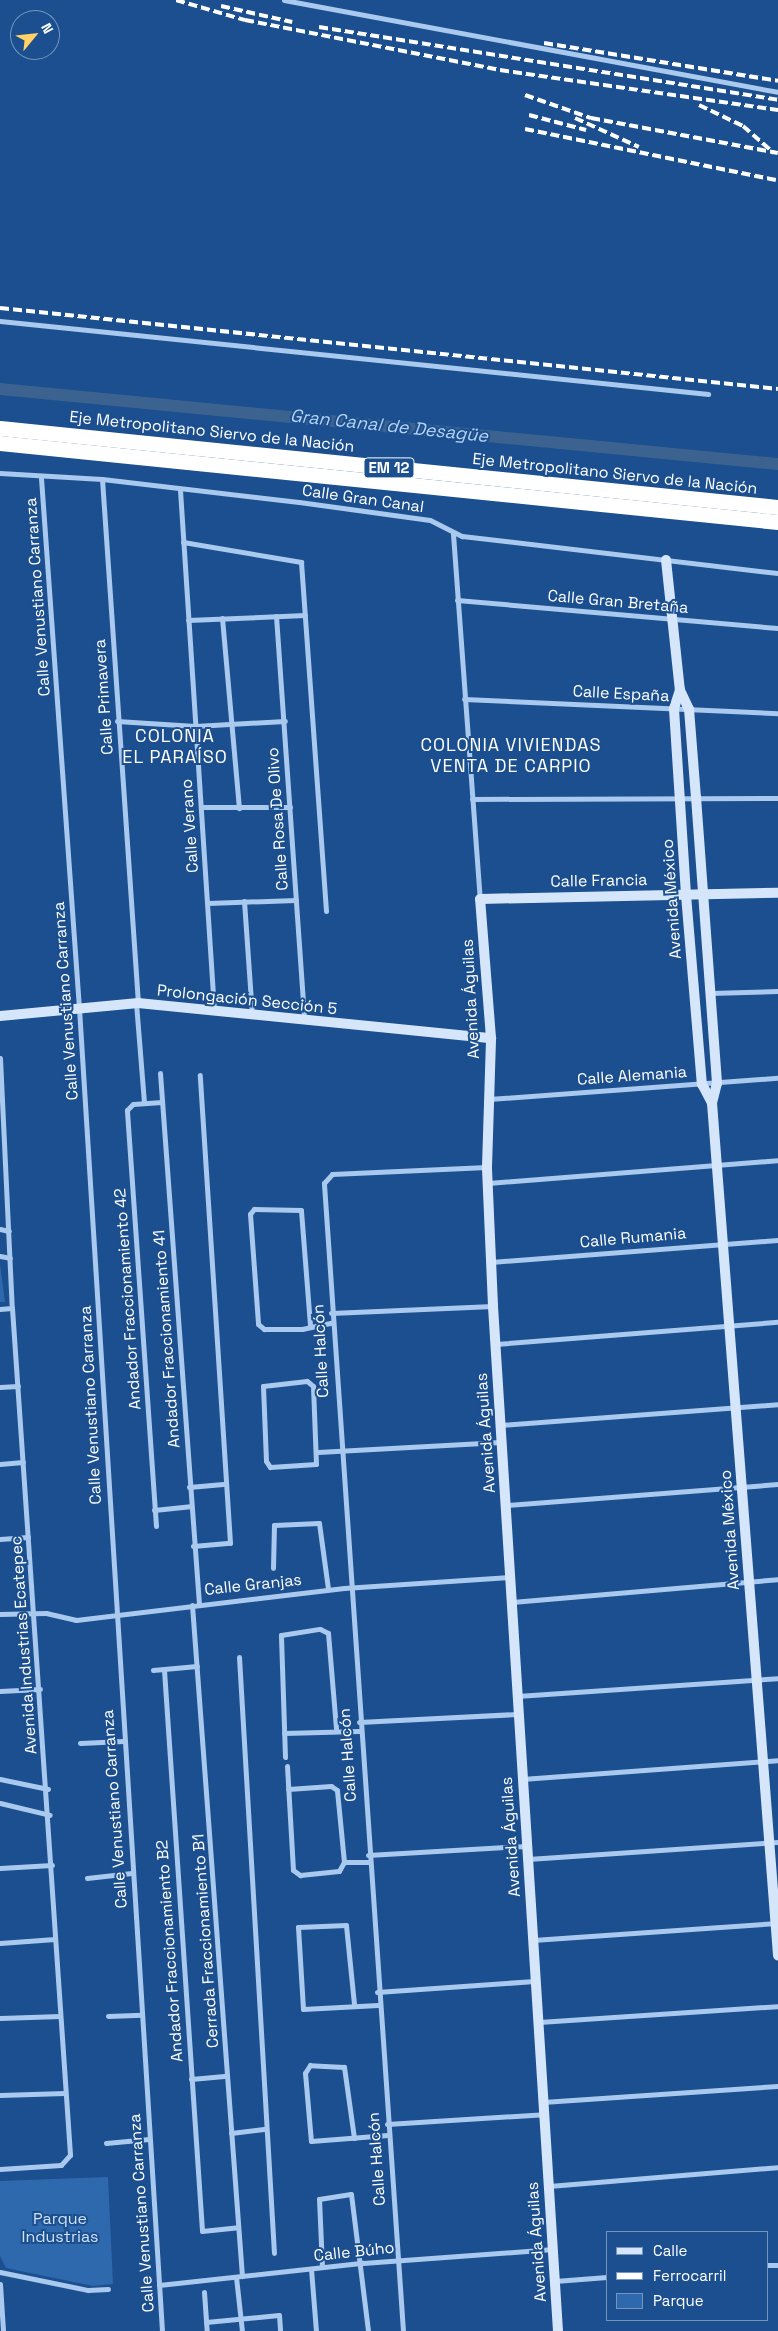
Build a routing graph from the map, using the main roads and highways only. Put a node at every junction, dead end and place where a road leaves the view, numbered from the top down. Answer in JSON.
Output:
{"nodes":[{"id":1,"x":0,"y":428,"type":"edge"},
{"id":2,"x":0,"y":443,"type":"edge"},
{"id":3,"x":778,"y":507,"type":"edge"},
{"id":4,"x":778,"y":522,"type":"edge"}],
"edges":[{"from":1,"to":3,"type":"highway","name":"Eje Metropolitano Siervo de la Nación","number":"EM 12"},
{"from":2,"to":4,"type":"highway","name":"Eje Metropolitano Siervo de la Nación","number":"EM 12"}]}
